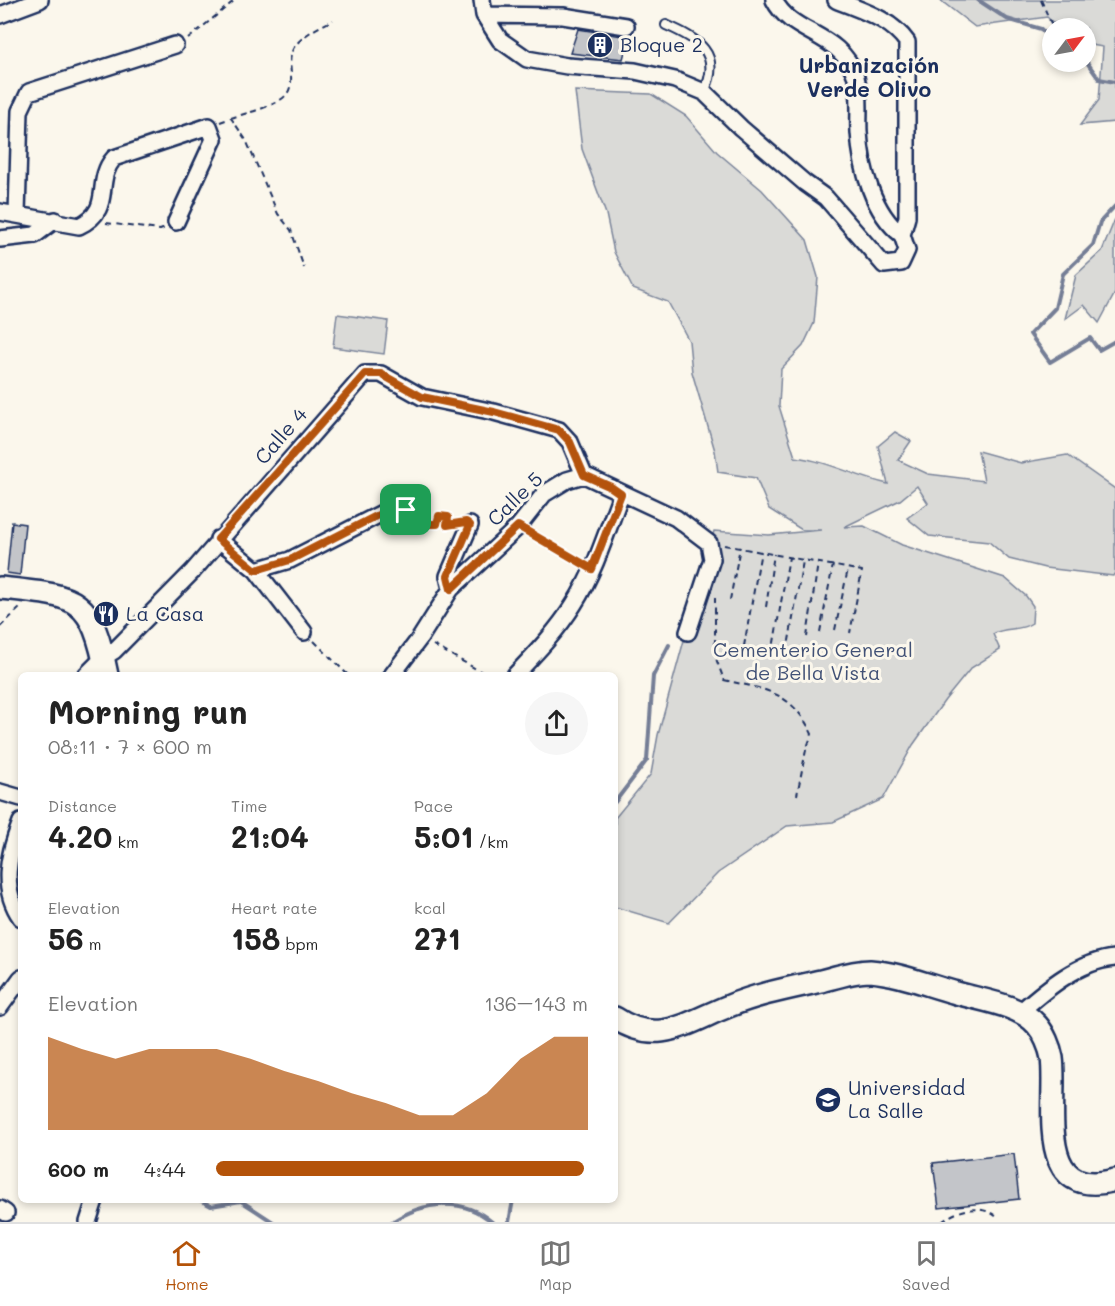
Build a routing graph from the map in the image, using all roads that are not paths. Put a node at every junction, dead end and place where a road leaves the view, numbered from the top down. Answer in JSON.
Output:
{"nodes":[{"id":1,"x":40,"y":0,"type":"edge"},
{"id":2,"x":774,"y":0,"type":"edge"},
{"id":3,"x":836,"y":0,"type":"edge"},
{"id":4,"x":483,"y":8,"type":"edge"},
{"id":5,"x":0,"y":15,"type":"edge"},
{"id":6,"x":666,"y":25,"type":"dead end"},
{"id":7,"x":626,"y":27,"type":"dead end"},
{"id":8,"x":175,"y":45,"type":"road end"},
{"id":9,"x":704,"y":92,"type":"junction"},
{"id":10,"x":0,"y":212,"type":"edge"},
{"id":11,"x":17,"y":214,"type":"junction"},
{"id":12,"x":55,"y":220,"type":"junction"},
{"id":13,"x":176,"y":222,"type":"road end"},
{"id":14,"x":902,"y":235,"type":"junction"},
{"id":15,"x":0,"y":239,"type":"edge"},
{"id":16,"x":584,"y":475,"type":"junction"},
{"id":17,"x":621,"y":494,"type":"junction"},
{"id":18,"x":406,"y":510,"type":"road end"},
{"id":19,"x":470,"y":525,"type":"road end"},
{"id":20,"x":218,"y":539,"type":"junction"},
{"id":21,"x":256,"y":570,"type":"junction"},
{"id":22,"x":0,"y":588,"type":"edge"},
{"id":23,"x":451,"y":589,"type":"junction"},
{"id":24,"x":304,"y":632,"type":"road end"},
{"id":25,"x":688,"y":633,"type":"dead end"},
{"id":26,"x":105,"y":666,"type":"edge"},
{"id":27,"x":394,"y":672,"type":"edge"},
{"id":28,"x":518,"y":672,"type":"edge"},
{"id":29,"x":0,"y":792,"type":"edge"},
{"id":30,"x":18,"y":797,"type":"edge"},
{"id":31,"x":18,"y":830,"type":"edge"},
{"id":32,"x":11,"y":914,"type":"edge"},
{"id":33,"x":1115,"y":958,"type":"edge"},
{"id":34,"x":18,"y":982,"type":"edge"},
{"id":35,"x":0,"y":1007,"type":"edge"},
{"id":36,"x":1020,"y":1012,"type":"junction"},
{"id":37,"x":618,"y":1020,"type":"edge"},
{"id":38,"x":1115,"y":1179,"type":"edge"},
{"id":39,"x":94,"y":1203,"type":"edge"},
{"id":40,"x":88,"y":1222,"type":"edge"}],
"edges":[{"from":1,"to":5,"type":"street"},
{"from":2,"to":14,"type":"street"},
{"from":3,"to":14,"type":"street"},
{"from":4,"to":7,"type":"street"},
{"from":4,"to":9,"type":"street"},
{"from":6,"to":9,"type":"lane"},
{"from":8,"to":11,"type":"street"},
{"from":9,"to":14,"type":"street"},
{"from":10,"to":11,"type":"street"},
{"from":11,"to":12,"type":"street"},
{"from":12,"to":13,"type":"street"},
{"from":12,"to":15,"type":"street"},
{"from":16,"to":17,"type":"street"},
{"from":16,"to":20,"type":"street","name":"Calle 4"},
{"from":16,"to":23,"type":"street","name":"Calle 5"},
{"from":17,"to":25,"type":"street"},
{"from":17,"to":28,"type":"street"},
{"from":18,"to":21,"type":"street"},
{"from":19,"to":23,"type":"street"},
{"from":20,"to":21,"type":"street"},
{"from":20,"to":26,"type":"street","name":"Calle 4"},
{"from":21,"to":24,"type":"street"},
{"from":22,"to":26,"type":"main road"},
{"from":23,"to":27,"type":"street","name":"Calle 5"},
{"from":29,"to":30,"type":"street"},
{"from":31,"to":32,"type":"street"},
{"from":33,"to":36,"type":"street"},
{"from":34,"to":35,"type":"street"},
{"from":36,"to":37,"type":"main road"},
{"from":36,"to":38,"type":"main road"},
{"from":39,"to":40,"type":"street"}]}
